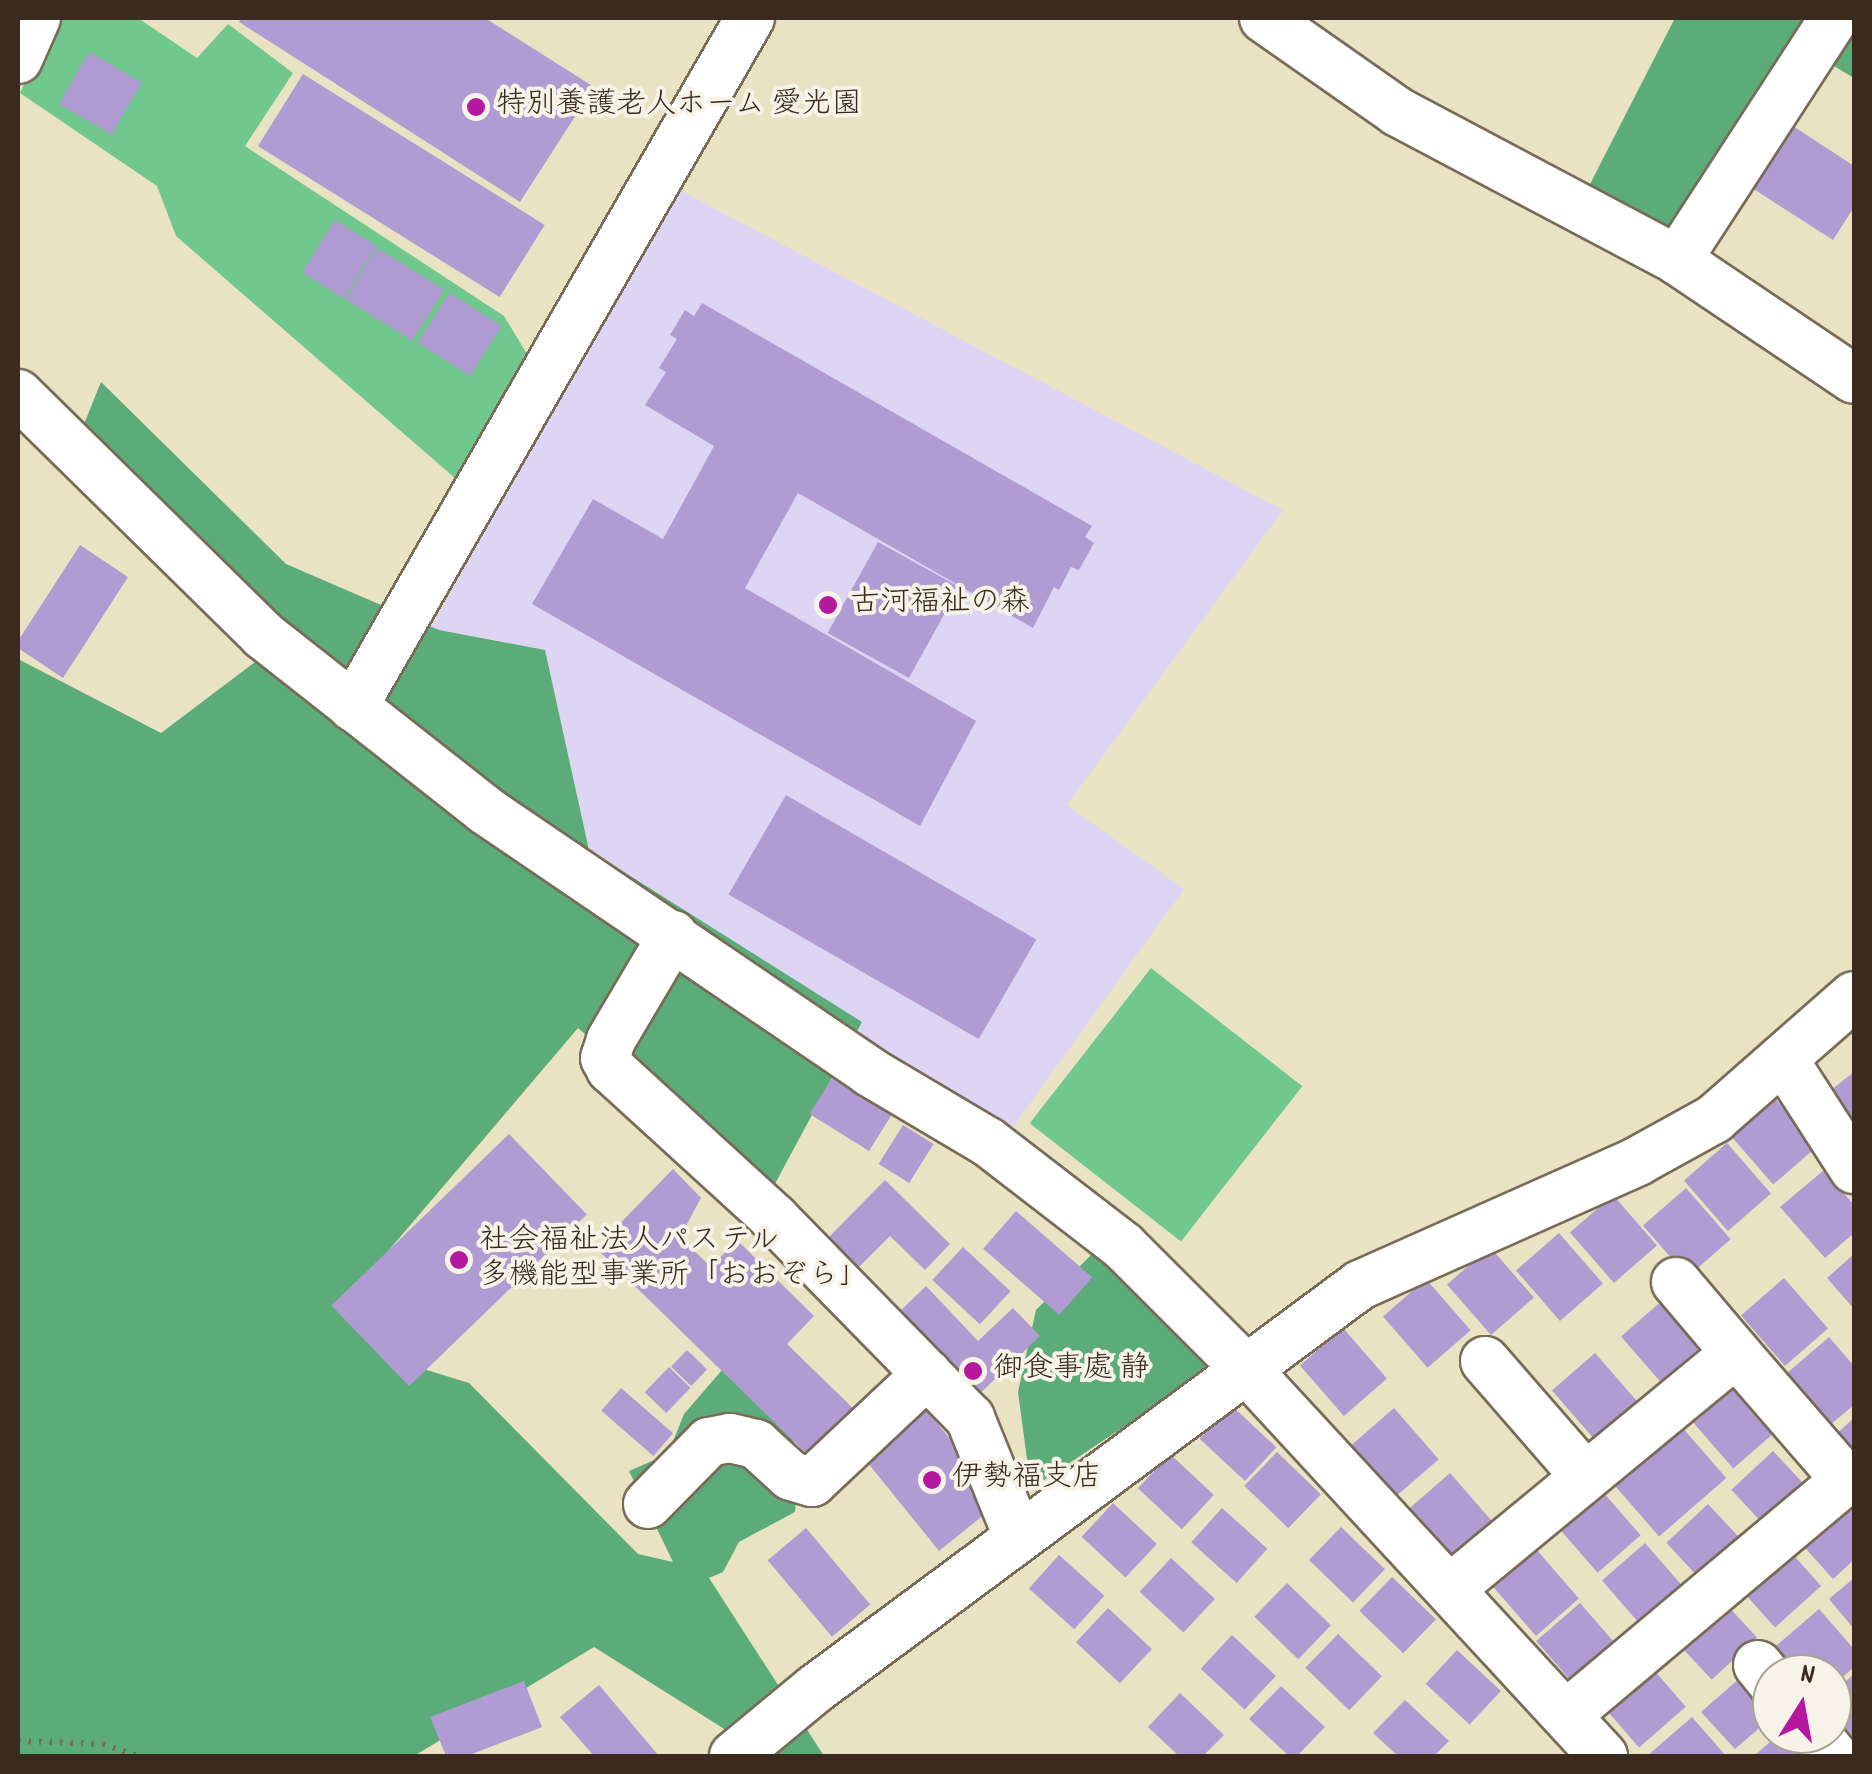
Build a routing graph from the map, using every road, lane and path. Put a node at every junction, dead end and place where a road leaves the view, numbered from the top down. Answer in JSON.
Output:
{"nodes":[{"id":1,"x":36,"y":18,"type":"edge"},
{"id":2,"x":750,"y":18,"type":"edge"},
{"id":3,"x":1264,"y":18,"type":"edge"},
{"id":4,"x":1834,"y":18,"type":"edge"},
{"id":5,"x":18,"y":58,"type":"edge"},
{"id":6,"x":1677,"y":260,"type":"junction"},
{"id":7,"x":1854,"y":379,"type":"edge"},
{"id":8,"x":18,"y":394,"type":"edge"},
{"id":9,"x":353,"y":708,"type":"junction"},
{"id":10,"x":673,"y":935,"type":"junction"},
{"id":11,"x":1854,"y":996,"type":"edge"},
{"id":12,"x":1784,"y":1059,"type":"junction"},
{"id":13,"x":1854,"y":1169,"type":"edge"},
{"id":14,"x":1676,"y":1282,"type":"dead end"},
{"id":15,"x":1736,"y":1353,"type":"junction"},
{"id":16,"x":1485,"y":1361,"type":"dead end"},
{"id":17,"x":1245,"y":1368,"type":"junction"},
{"id":18,"x":927,"y":1374,"type":"junction"},
{"id":19,"x":1585,"y":1476,"type":"junction"},
{"id":20,"x":648,"y":1504,"type":"dead end"},
{"id":21,"x":1018,"y":1536,"type":"junction"},
{"id":22,"x":1451,"y":1588,"type":"junction"},
{"id":23,"x":1566,"y":1716,"type":"junction"},
{"id":24,"x":18,"y":1741,"type":"edge"},
{"id":25,"x":138,"y":1756,"type":"edge"},
{"id":26,"x":734,"y":1756,"type":"edge"},
{"id":27,"x":1602,"y":1756,"type":"edge"}],
"edges":[{"from":1,"to":5,"type":"street"},
{"from":2,"to":9,"type":"street"},
{"from":3,"to":6,"type":"street"},
{"from":4,"to":6,"type":"street"},
{"from":6,"to":7,"type":"street"},
{"from":8,"to":9,"type":"street"},
{"from":9,"to":10,"type":"street"},
{"from":10,"to":17,"type":"street"},
{"from":10,"to":18,"type":"street"},
{"from":11,"to":12,"type":"street"},
{"from":12,"to":13,"type":"street"},
{"from":12,"to":17,"type":"street"},
{"from":14,"to":15,"type":"street"},
{"from":15,"to":19,"type":"street"},
{"from":15,"to":23,"type":"street"},
{"from":16,"to":19,"type":"street"},
{"from":17,"to":21,"type":"street"},
{"from":17,"to":22,"type":"street"},
{"from":18,"to":20,"type":"street"},
{"from":18,"to":21,"type":"street"},
{"from":19,"to":22,"type":"street"},
{"from":21,"to":26,"type":"street"},
{"from":22,"to":23,"type":"street"},
{"from":23,"to":27,"type":"street"},
{"from":24,"to":25,"type":"path"}]}
